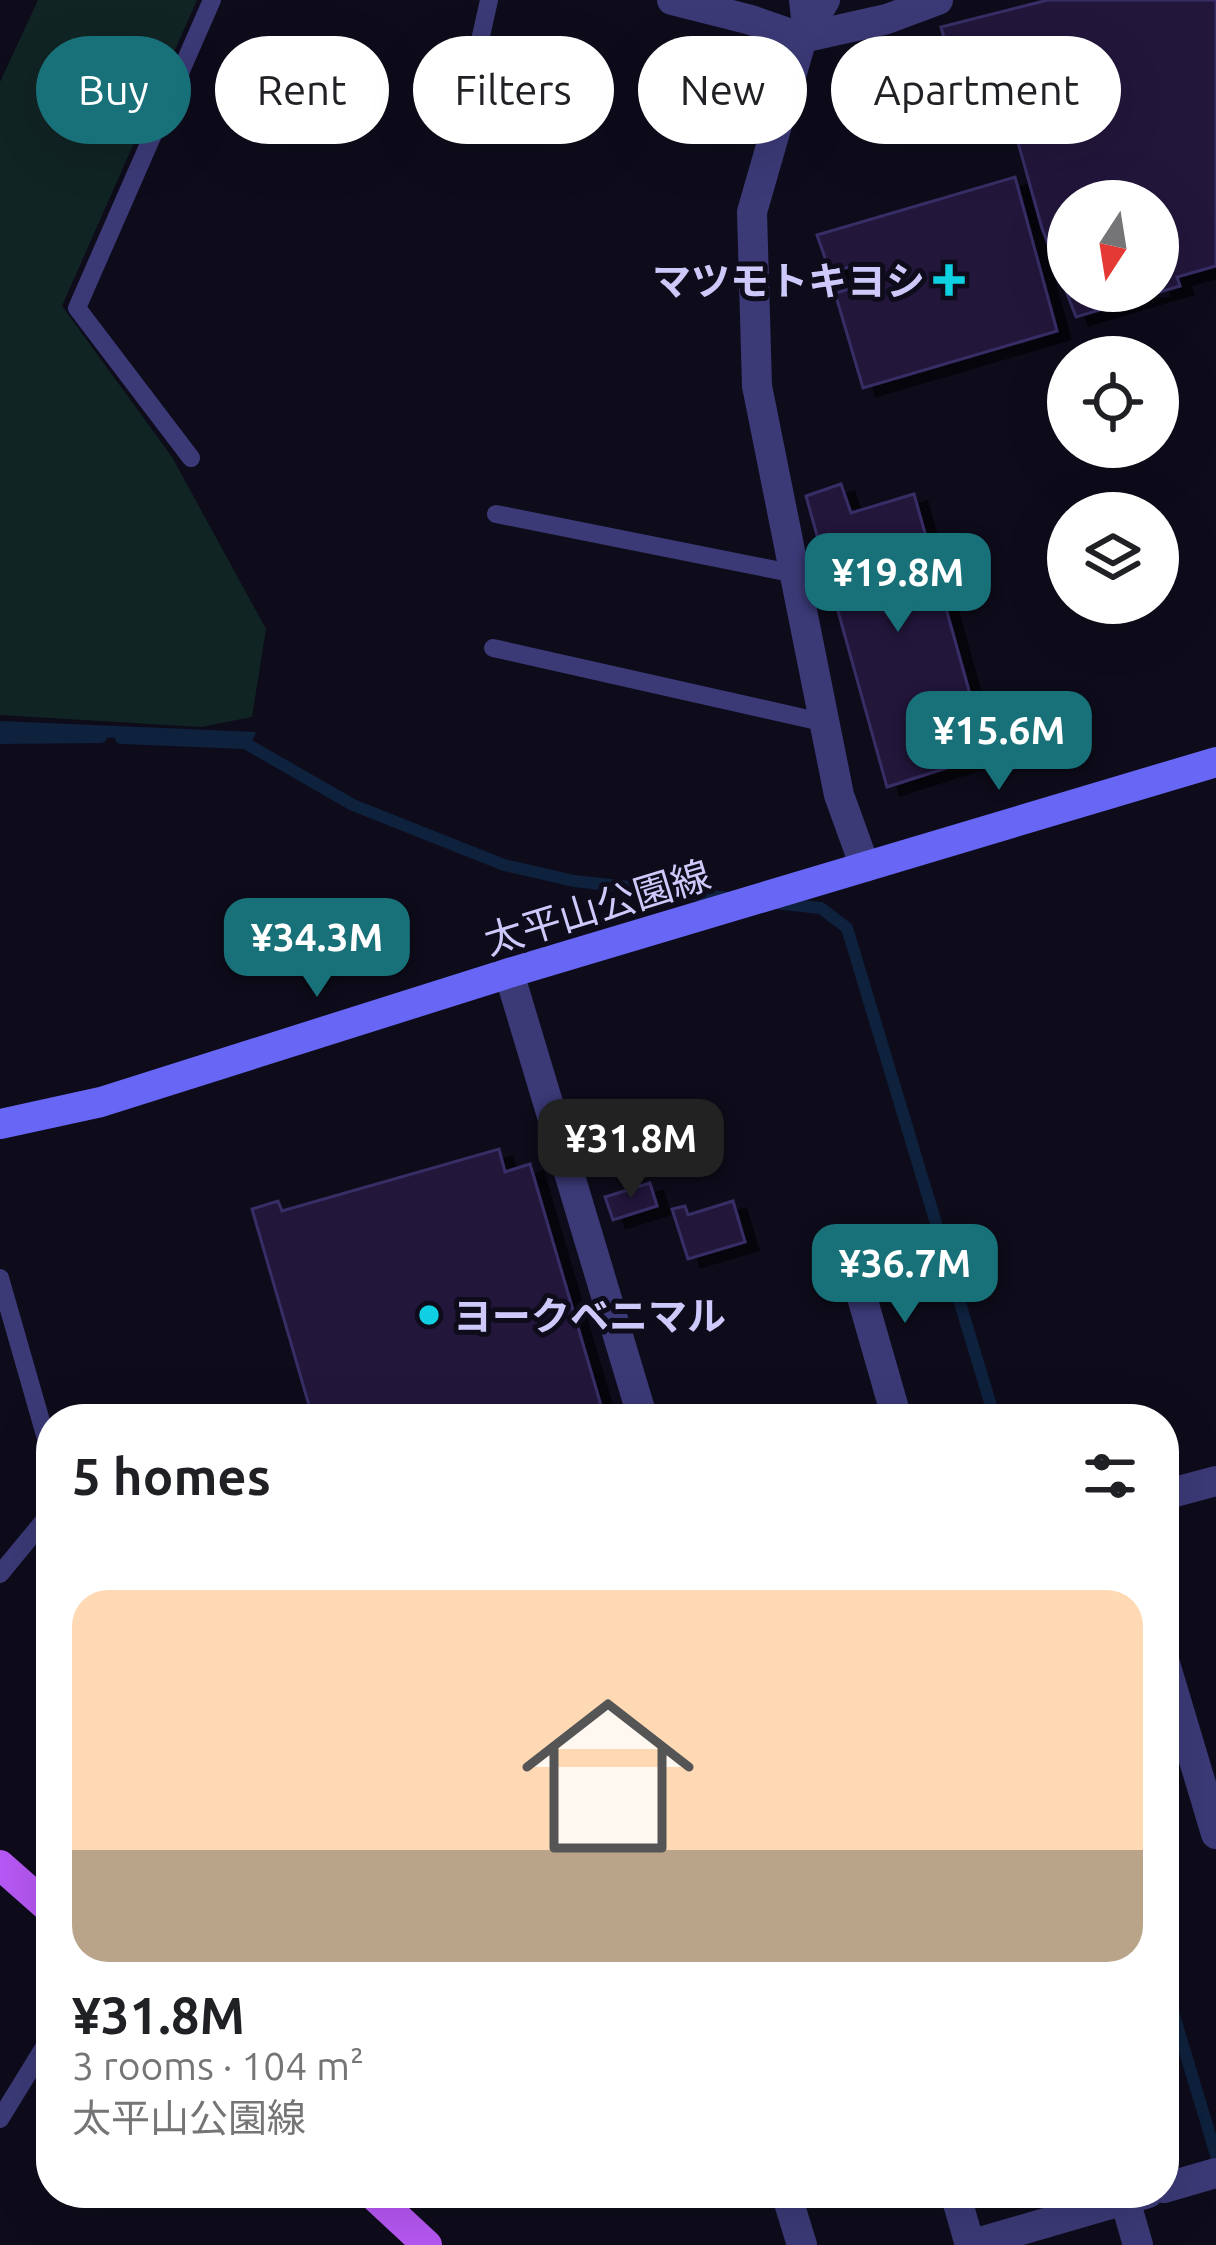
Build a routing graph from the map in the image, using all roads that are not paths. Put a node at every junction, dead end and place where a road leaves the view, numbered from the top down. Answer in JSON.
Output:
{"nodes":[{"id":1,"x":212,"y":0,"type":"edge"},
{"id":2,"x":489,"y":0,"type":"edge"},
{"id":3,"x":672,"y":0,"type":"edge"},
{"id":4,"x":798,"y":0,"type":"edge"},
{"id":5,"x":825,"y":0,"type":"edge"},
{"id":6,"x":938,"y":0,"type":"edge"},
{"id":7,"x":481,"y":36,"type":"edge"},
{"id":8,"x":796,"y":36,"type":"edge"},
{"id":9,"x":802,"y":36,"type":"edge"},
{"id":10,"x":803,"y":36,"type":"edge"},
{"id":11,"x":807,"y":37,"type":"edge"},
{"id":12,"x":772,"y":144,"type":"edge"},
{"id":13,"x":191,"y":458,"type":"dead end"},
{"id":14,"x":496,"y":514,"type":"dead end"},
{"id":15,"x":796,"y":574,"type":"junction"},
{"id":16,"x":493,"y":648,"type":"dead end"},
{"id":17,"x":826,"y":723,"type":"junction"},
{"id":18,"x":1216,"y":762,"type":"edge"},
{"id":19,"x":865,"y":867,"type":"junction"},
{"id":20,"x":509,"y":973,"type":"junction"},
{"id":21,"x":0,"y":1124,"type":"edge"},
{"id":22,"x":849,"y":1252,"type":"dead end"},
{"id":23,"x":0,"y":1278,"type":"edge"},
{"id":24,"x":36,"y":1404,"type":"edge"},
{"id":25,"x":638,"y":1404,"type":"edge"},
{"id":26,"x":894,"y":1404,"type":"edge"},
{"id":27,"x":1216,"y":1481,"type":"edge"},
{"id":28,"x":1179,"y":1492,"type":"edge"},
{"id":29,"x":36,"y":1530,"type":"edge"},
{"id":30,"x":0,"y":1574,"type":"edge"},
{"id":31,"x":1179,"y":1710,"type":"edge"},
{"id":32,"x":1216,"y":1834,"type":"edge"},
{"id":33,"x":0,"y":1865,"type":"edge"},
{"id":34,"x":36,"y":1897,"type":"edge"},
{"id":35,"x":36,"y":2060,"type":"edge"},
{"id":36,"x":0,"y":2119,"type":"edge"},
{"id":37,"x":1216,"y":2173,"type":"edge"},
{"id":38,"x":1179,"y":2184,"type":"edge"},
{"id":39,"x":387,"y":2208,"type":"edge"},
{"id":40,"x":791,"y":2208,"type":"edge"},
{"id":41,"x":959,"y":2208,"type":"edge"},
{"id":42,"x":1090,"y":2208,"type":"edge"},
{"id":43,"x":1134,"y":2208,"type":"edge"},
{"id":44,"x":428,"y":2245,"type":"edge"},
{"id":45,"x":802,"y":2245,"type":"edge"},
{"id":46,"x":1138,"y":2245,"type":"edge"}],
"edges":[{"from":1,"to":13,"type":"lane"},
{"from":2,"to":7,"type":"lane"},
{"from":3,"to":8,"type":"street"},
{"from":4,"to":9,"type":"lane"},
{"from":5,"to":10,"type":"street"},
{"from":6,"to":11,"type":"street"},
{"from":12,"to":15,"type":"street"},
{"from":14,"to":15,"type":"lane"},
{"from":15,"to":17,"type":"street"},
{"from":16,"to":17,"type":"lane"},
{"from":17,"to":19,"type":"street"},
{"from":18,"to":19,"type":"main road","name":"太平山公園線"},
{"from":19,"to":20,"type":"main road","name":"太平山公園線"},
{"from":20,"to":21,"type":"main road","name":"太平山公園線"},
{"from":20,"to":25,"type":"street"},
{"from":22,"to":26,"type":"street"},
{"from":23,"to":24,"type":"lane"},
{"from":27,"to":28,"type":"street"},
{"from":29,"to":30,"type":"lane"},
{"from":31,"to":32,"type":"street"},
{"from":33,"to":34,"type":"main road"},
{"from":35,"to":36,"type":"lane"},
{"from":37,"to":38,"type":"street"},
{"from":39,"to":44,"type":"main road"},
{"from":40,"to":45,"type":"street"},
{"from":41,"to":42,"type":"street"},
{"from":43,"to":46,"type":"street"}]}
